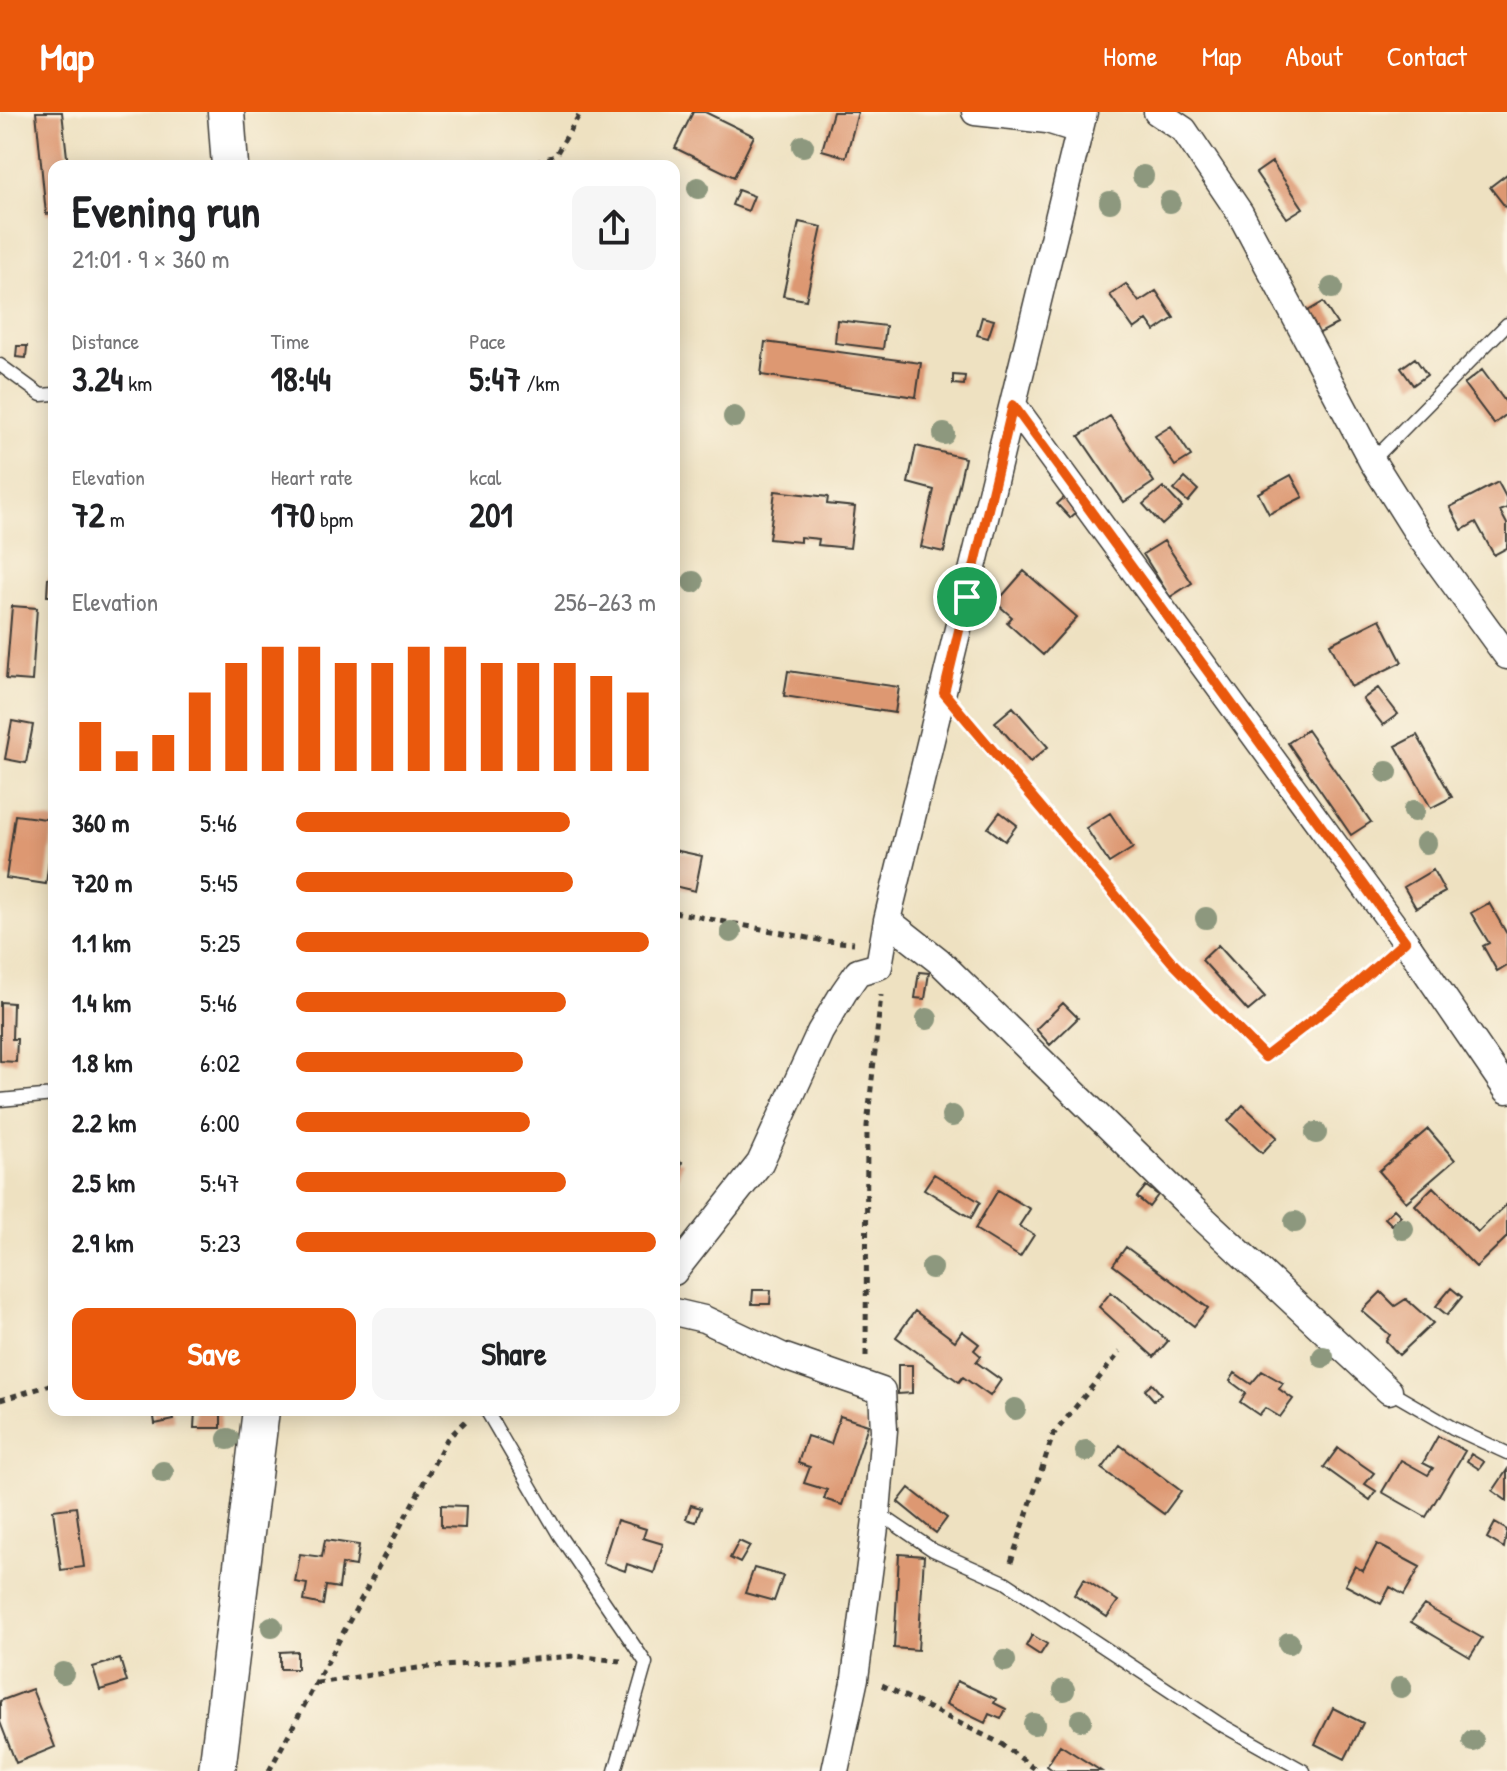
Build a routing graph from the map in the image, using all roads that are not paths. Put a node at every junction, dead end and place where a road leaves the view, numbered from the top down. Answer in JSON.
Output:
{"nodes":[{"id":1,"x":226,"y":112,"type":"edge"},
{"id":2,"x":975,"y":112,"type":"edge"},
{"id":3,"x":1157,"y":112,"type":"edge"},
{"id":4,"x":1082,"y":121,"type":"edge"},
{"id":5,"x":230,"y":160,"type":"edge"},
{"id":6,"x":1507,"y":324,"type":"edge"},
{"id":7,"x":0,"y":365,"type":"edge"},
{"id":8,"x":48,"y":394,"type":"edge"},
{"id":9,"x":1013,"y":405,"type":"junction"},
{"id":10,"x":1372,"y":461,"type":"junction"},
{"id":11,"x":1502,"y":637,"type":"edge"},
{"id":12,"x":882,"y":944,"type":"junction"},
{"id":13,"x":1507,"y":1090,"type":"edge"},
{"id":14,"x":48,"y":1096,"type":"edge"},
{"id":15,"x":0,"y":1100,"type":"edge"},
{"id":16,"x":680,"y":1264,"type":"edge"},
{"id":17,"x":680,"y":1313,"type":"edge"},
{"id":18,"x":1389,"y":1391,"type":"joint"},
{"id":19,"x":260,"y":1416,"type":"edge"},
{"id":20,"x":490,"y":1416,"type":"edge"},
{"id":21,"x":1507,"y":1453,"type":"edge"},
{"id":22,"x":877,"y":1512,"type":"junction"},
{"id":23,"x":217,"y":1771,"type":"edge"},
{"id":24,"x":615,"y":1771,"type":"edge"},
{"id":25,"x":835,"y":1771,"type":"edge"},
{"id":26,"x":1304,"y":1771,"type":"edge"}],
"edges":[{"from":1,"to":5,"type":"street"},
{"from":2,"to":4,"type":"street"},
{"from":3,"to":10,"type":"street"},
{"from":4,"to":9,"type":"street"},
{"from":6,"to":10,"type":"lane"},
{"from":7,"to":8,"type":"lane"},
{"from":9,"to":12,"type":"street"},
{"from":9,"to":13,"type":"street"},
{"from":10,"to":11,"type":"street"},
{"from":12,"to":16,"type":"street"},
{"from":12,"to":18,"type":"street"},
{"from":14,"to":15,"type":"lane"},
{"from":17,"to":22,"type":"street"},
{"from":18,"to":21,"type":"lane"},
{"from":19,"to":23,"type":"street"},
{"from":20,"to":24,"type":"lane"},
{"from":22,"to":25,"type":"street"},
{"from":22,"to":26,"type":"lane"}]}
